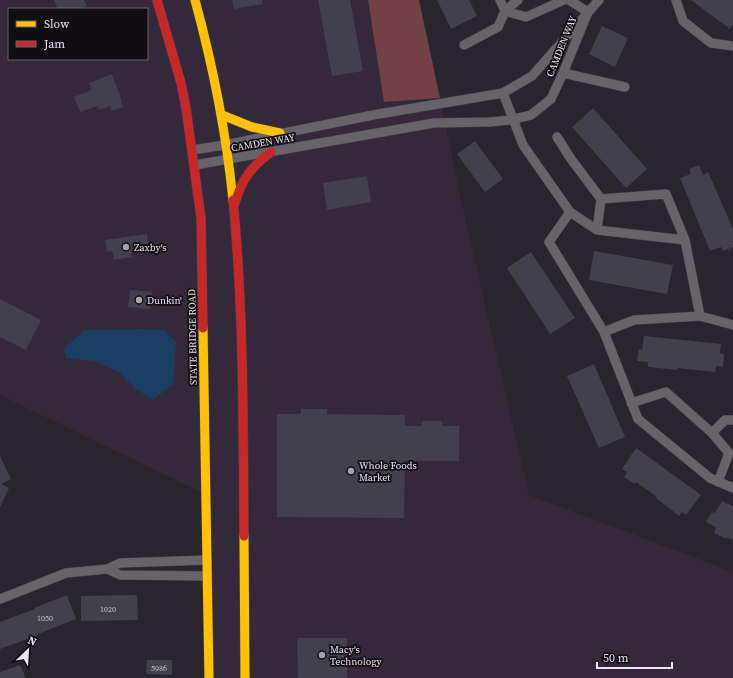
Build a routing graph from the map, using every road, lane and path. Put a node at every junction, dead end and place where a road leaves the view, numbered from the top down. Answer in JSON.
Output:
{"nodes":[{"id":1,"x":157,"y":0,"type":"edge"},
{"id":2,"x":195,"y":0,"type":"edge"},
{"id":3,"x":500,"y":0,"type":"edge"},
{"id":4,"x":518,"y":0,"type":"edge"},
{"id":5,"x":564,"y":0,"type":"edge"},
{"id":6,"x":569,"y":0,"type":"edge"},
{"id":7,"x":599,"y":0,"type":"edge"},
{"id":8,"x":676,"y":0,"type":"edge"},
{"id":9,"x":505,"y":11,"type":"junction"},
{"id":10,"x":588,"y":12,"type":"junction"},
{"id":11,"x":464,"y":45,"type":"dead end"},
{"id":12,"x":733,"y":46,"type":"edge"},
{"id":13,"x":563,"y":73,"type":"junction"},
{"id":14,"x":625,"y":87,"type":"dead end"},
{"id":15,"x":503,"y":93,"type":"junction"},
{"id":16,"x":222,"y":115,"type":"junction"},
{"id":17,"x":514,"y":120,"type":"junction"},
{"id":18,"x":280,"y":133,"type":"junction"},
{"id":19,"x":557,"y":137,"type":"dead end"},
{"id":20,"x":225,"y":145,"type":"junction"},
{"id":21,"x":192,"y":150,"type":"junction"},
{"id":22,"x":271,"y":152,"type":"junction"},
{"id":23,"x":227,"y":160,"type":"junction"},
{"id":24,"x":194,"y":165,"type":"junction"},
{"id":25,"x":601,"y":199,"type":"junction"},
{"id":26,"x":234,"y":210,"type":"junction"},
{"id":27,"x":570,"y":212,"type":"junction"},
{"id":28,"x":597,"y":230,"type":"junction"},
{"id":29,"x":686,"y":240,"type":"junction"},
{"id":30,"x":700,"y":316,"type":"junction"},
{"id":31,"x":733,"y":325,"type":"edge"},
{"id":32,"x":604,"y":332,"type":"junction"},
{"id":33,"x":631,"y":403,"type":"junction"},
{"id":34,"x":733,"y":420,"type":"edge"},
{"id":35,"x":712,"y":433,"type":"junction"},
{"id":36,"x":731,"y":454,"type":"edge"},
{"id":37,"x":718,"y":482,"type":"junction"},
{"id":38,"x":733,"y":488,"type":"edge"},
{"id":39,"x":207,"y":560,"type":"junction"},
{"id":40,"x":107,"y":568,"type":"junction"},
{"id":41,"x":207,"y":576,"type":"junction"},
{"id":42,"x":0,"y":599,"type":"edge"},
{"id":43,"x":209,"y":678,"type":"edge"},
{"id":44,"x":245,"y":678,"type":"edge"}],
"edges":[{"from":1,"to":21,"type":"highway","name":"STATE BRIDGE ROAD"},
{"from":2,"to":16,"type":"highway"},
{"from":3,"to":9,"type":"street"},
{"from":4,"to":9,"type":"street"},
{"from":5,"to":9,"type":"street"},
{"from":6,"to":10,"type":"street"},
{"from":7,"to":10,"type":"street"},
{"from":8,"to":12,"type":"street"},
{"from":9,"to":11,"type":"street"},
{"from":10,"to":13,"type":"street","name":"CAMDEN WAY"},
{"from":10,"to":15,"type":"street","name":"CAMDEN WAY"},
{"from":13,"to":14,"type":"street"},
{"from":13,"to":17,"type":"street","name":"CAMDEN WAY"},
{"from":15,"to":17,"type":"street"},
{"from":15,"to":18,"type":"street","name":"CAMDEN WAY"},
{"from":16,"to":18,"type":"highway"},
{"from":16,"to":20,"type":"highway"},
{"from":17,"to":22,"type":"street","name":"CAMDEN WAY"},
{"from":17,"to":27,"type":"street"},
{"from":18,"to":20,"type":"street","name":"CAMDEN WAY"},
{"from":19,"to":25,"type":"street"},
{"from":20,"to":21,"type":"street","name":"CAMDEN WAY"},
{"from":20,"to":23,"type":"highway"},
{"from":21,"to":24,"type":"highway","name":"STATE BRIDGE ROAD"},
{"from":22,"to":23,"type":"street","name":"CAMDEN WAY"},
{"from":22,"to":26,"type":"highway"},
{"from":23,"to":24,"type":"street","name":"CAMDEN WAY"},
{"from":23,"to":26,"type":"highway"},
{"from":24,"to":39,"type":"highway","name":"STATE BRIDGE ROAD"},
{"from":25,"to":28,"type":"street"},
{"from":25,"to":29,"type":"street"},
{"from":26,"to":44,"type":"highway"},
{"from":27,"to":28,"type":"street"},
{"from":27,"to":32,"type":"street"},
{"from":28,"to":29,"type":"street"},
{"from":29,"to":30,"type":"street"},
{"from":30,"to":31,"type":"street"},
{"from":30,"to":32,"type":"street"},
{"from":32,"to":33,"type":"street"},
{"from":33,"to":35,"type":"street"},
{"from":33,"to":37,"type":"street"},
{"from":34,"to":35,"type":"street"},
{"from":35,"to":36,"type":"street"},
{"from":36,"to":37,"type":"street"},
{"from":37,"to":38,"type":"street"},
{"from":39,"to":40,"type":"street"},
{"from":39,"to":41,"type":"highway","name":"STATE BRIDGE ROAD"},
{"from":40,"to":41,"type":"street"},
{"from":40,"to":42,"type":"street"},
{"from":41,"to":43,"type":"highway","name":"STATE BRIDGE ROAD"}]}
